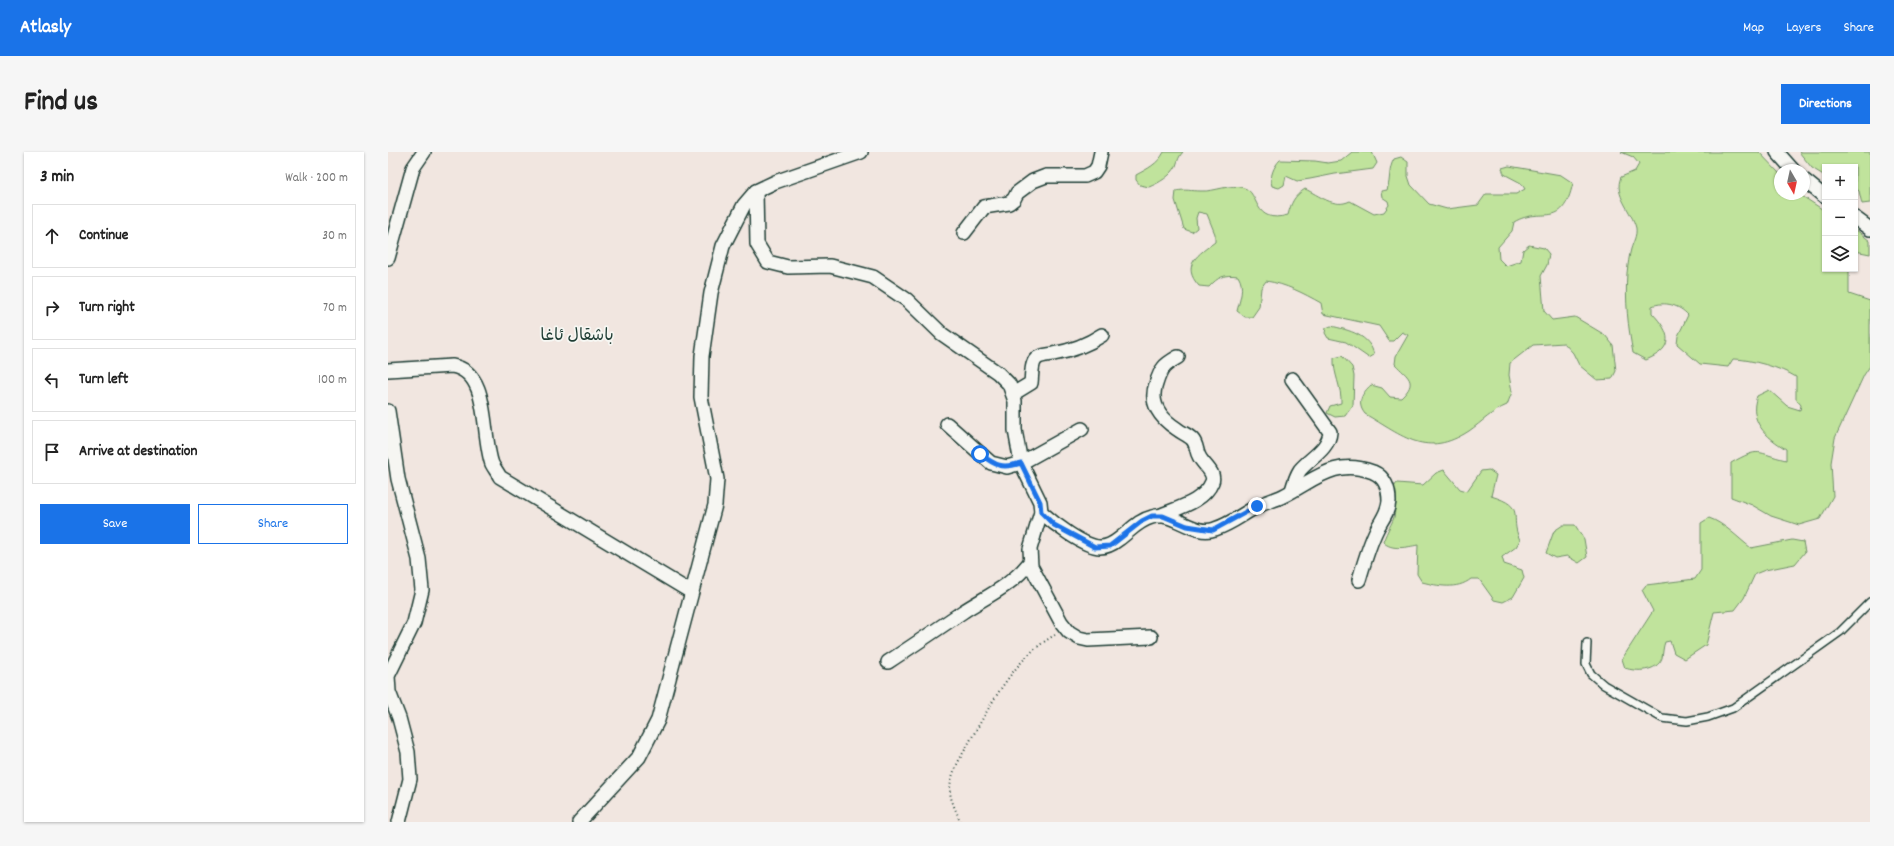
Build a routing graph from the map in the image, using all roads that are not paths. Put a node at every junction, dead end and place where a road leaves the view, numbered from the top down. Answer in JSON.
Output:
{"nodes":[{"id":1,"x":424,"y":152,"type":"edge"},
{"id":2,"x":861,"y":152,"type":"edge"},
{"id":3,"x":1101,"y":152,"type":"edge"},
{"id":4,"x":1777,"y":152,"type":"edge"},
{"id":5,"x":1788,"y":164,"type":"edge"},
{"id":6,"x":1810,"y":185,"type":"edge"},
{"id":7,"x":756,"y":191,"type":"junction"},
{"id":8,"x":1822,"y":195,"type":"edge"},
{"id":9,"x":1858,"y":220,"type":"edge"},
{"id":10,"x":1870,"y":229,"type":"edge"},
{"id":11,"x":964,"y":233,"type":"dead end"},
{"id":12,"x":388,"y":258,"type":"edge"},
{"id":13,"x":1102,"y":335,"type":"dead end"},
{"id":14,"x":1178,"y":357,"type":"dead end"},
{"id":15,"x":388,"y":370,"type":"edge"},
{"id":16,"x":1292,"y":379,"type":"dead end"},
{"id":17,"x":1013,"y":394,"type":"junction"},
{"id":18,"x":388,"y":411,"type":"edge"},
{"id":19,"x":947,"y":424,"type":"dead end"},
{"id":20,"x":1082,"y":429,"type":"dead end"},
{"id":21,"x":1021,"y":463,"type":"junction"},
{"id":22,"x":1292,"y":490,"type":"junction"},
{"id":23,"x":1041,"y":512,"type":"junction"},
{"id":24,"x":1159,"y":516,"type":"junction"},
{"id":25,"x":1030,"y":562,"type":"junction"},
{"id":26,"x":1359,"y":580,"type":"dead end"},
{"id":27,"x":691,"y":592,"type":"junction"},
{"id":28,"x":1870,"y":602,"type":"edge"},
{"id":29,"x":1151,"y":637,"type":"dead end"},
{"id":30,"x":1587,"y":643,"type":"dead end"},
{"id":31,"x":888,"y":662,"type":"dead end"},
{"id":32,"x":399,"y":822,"type":"edge"},
{"id":33,"x":579,"y":822,"type":"edge"}],
"edges":[{"from":1,"to":12,"type":"street"},
{"from":2,"to":7,"type":"street"},
{"from":3,"to":11,"type":"street"},
{"from":4,"to":5,"type":"street"},
{"from":6,"to":8,"type":"street"},
{"from":7,"to":17,"type":"street"},
{"from":7,"to":27,"type":"street"},
{"from":9,"to":10,"type":"street"},
{"from":13,"to":17,"type":"street"},
{"from":14,"to":24,"type":"street"},
{"from":15,"to":27,"type":"street"},
{"from":16,"to":22,"type":"street"},
{"from":17,"to":21,"type":"street"},
{"from":18,"to":32,"type":"street"},
{"from":19,"to":21,"type":"street"},
{"from":20,"to":21,"type":"street"},
{"from":21,"to":23,"type":"street"},
{"from":22,"to":24,"type":"street"},
{"from":22,"to":26,"type":"street"},
{"from":23,"to":24,"type":"street"},
{"from":23,"to":25,"type":"street"},
{"from":25,"to":29,"type":"street"},
{"from":25,"to":31,"type":"street"},
{"from":27,"to":33,"type":"street"},
{"from":28,"to":30,"type":"lane"}]}
